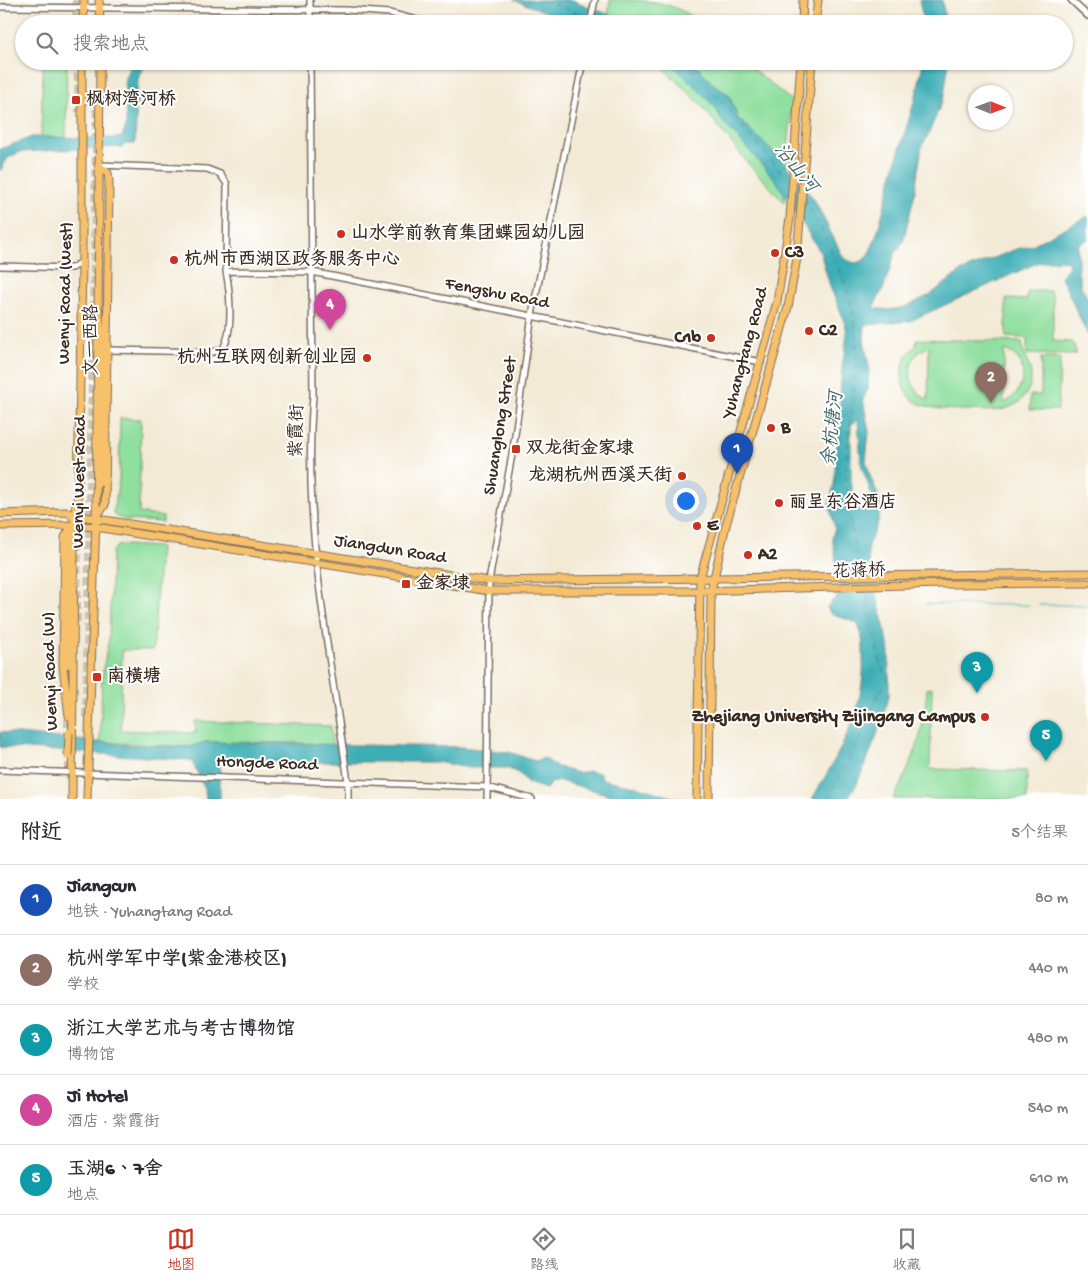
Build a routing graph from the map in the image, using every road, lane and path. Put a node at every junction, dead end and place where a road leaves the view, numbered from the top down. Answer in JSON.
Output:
{"nodes":[{"id":1,"x":310,"y":0,"type":"edge"},
{"id":2,"x":595,"y":0,"type":"edge"},
{"id":3,"x":803,"y":0,"type":"edge"},
{"id":4,"x":818,"y":0,"type":"edge"},
{"id":5,"x":1071,"y":0,"type":"edge"},
{"id":6,"x":83,"y":2,"type":"edge"},
{"id":7,"x":100,"y":2,"type":"edge"},
{"id":8,"x":0,"y":6,"type":"edge"},
{"id":9,"x":310,"y":11,"type":"junction"},
{"id":10,"x":83,"y":15,"type":"edge"},
{"id":11,"x":100,"y":15,"type":"edge"},
{"id":12,"x":310,"y":15,"type":"edge"},
{"id":13,"x":398,"y":15,"type":"edge"},
{"id":14,"x":592,"y":15,"type":"edge"},
{"id":15,"x":802,"y":15,"type":"edge"},
{"id":16,"x":816,"y":15,"type":"edge"},
{"id":17,"x":1088,"y":16,"type":"edge"},
{"id":18,"x":82,"y":70,"type":"edge"},
{"id":19,"x":100,"y":70,"type":"edge"},
{"id":20,"x":310,"y":70,"type":"edge"},
{"id":21,"x":581,"y":70,"type":"edge"},
{"id":22,"x":800,"y":70,"type":"edge"},
{"id":23,"x":811,"y":70,"type":"edge"},
{"id":24,"x":98,"y":165,"type":"junction"},
{"id":25,"x":98,"y":243,"type":"junction"},
{"id":26,"x":82,"y":262,"type":"junction"},
{"id":27,"x":0,"y":266,"type":"edge"},
{"id":28,"x":72,"y":268,"type":"junction"},
{"id":29,"x":226,"y":272,"type":"junction"},
{"id":30,"x":312,"y":272,"type":"junction"},
{"id":31,"x":82,"y":275,"type":"junction"},
{"id":32,"x":107,"y":286,"type":"junction"},
{"id":33,"x":98,"y":310,"type":"junction"},
{"id":34,"x":532,"y":315,"type":"junction"},
{"id":35,"x":107,"y":350,"type":"junction"},
{"id":36,"x":760,"y":362,"type":"junction"},
{"id":37,"x":102,"y":482,"type":"tunnel mouth"},
{"id":38,"x":0,"y":514,"type":"edge"},
{"id":39,"x":73,"y":515,"type":"junction"},
{"id":40,"x":96,"y":518,"type":"junction"},
{"id":41,"x":73,"y":525,"type":"junction"},
{"id":42,"x":0,"y":526,"type":"edge"},
{"id":43,"x":96,"y":527,"type":"junction"},
{"id":44,"x":314,"y":553,"type":"junction"},
{"id":45,"x":316,"y":564,"type":"junction"},
{"id":46,"x":1088,"y":573,"type":"edge"},
{"id":47,"x":779,"y":577,"type":"joint"},
{"id":48,"x":700,"y":578,"type":"junction"},
{"id":49,"x":713,"y":578,"type":"junction"},
{"id":50,"x":489,"y":581,"type":"junction"},
{"id":51,"x":1088,"y":583,"type":"edge"},
{"id":52,"x":778,"y":589,"type":"joint"},
{"id":53,"x":488,"y":591,"type":"junction"},
{"id":54,"x":699,"y":591,"type":"junction"},
{"id":55,"x":711,"y":591,"type":"junction"},
{"id":56,"x":68,"y":664,"type":"tunnel mouth"},
{"id":57,"x":71,"y":732,"type":"junction"},
{"id":58,"x":0,"y":770,"type":"edge"},
{"id":59,"x":88,"y":772,"type":"junction"},
{"id":60,"x":72,"y":773,"type":"junction"},
{"id":61,"x":348,"y":782,"type":"junction"},
{"id":62,"x":487,"y":787,"type":"junction"},
{"id":63,"x":697,"y":798,"type":"edge"},
{"id":64,"x":72,"y":799,"type":"edge"},
{"id":65,"x":88,"y":799,"type":"edge"},
{"id":66,"x":348,"y":799,"type":"edge"},
{"id":67,"x":487,"y":799,"type":"edge"},
{"id":68,"x":532,"y":799,"type":"edge"},
{"id":69,"x":709,"y":799,"type":"edge"}],
"edges":[{"from":1,"to":9,"type":"street"},
{"from":2,"to":14,"type":"street"},
{"from":3,"to":15,"type":"main road"},
{"from":4,"to":16,"type":"main road"},
{"from":5,"to":17,"type":"street"},
{"from":6,"to":7,"type":"street"},
{"from":6,"to":8,"type":"street"},
{"from":6,"to":10,"type":"main road"},
{"from":7,"to":9,"type":"street"},
{"from":7,"to":11,"type":"main road"},
{"from":9,"to":12,"type":"street"},
{"from":9,"to":13,"type":"street"},
{"from":18,"to":26,"type":"main road","name":"Wenyi Road (West)"},
{"from":19,"to":24,"type":"main road"},
{"from":20,"to":30,"type":"street","name":"紫霞街"},
{"from":21,"to":34,"type":"street","name":"Shuanglong Street"},
{"from":22,"to":36,"type":"main road","name":"Yuhangtang Road"},
{"from":23,"to":49,"type":"main road","name":"Yuhangtang Road"},
{"from":24,"to":25,"type":"main road","name":"Wenyi West Road"},
{"from":24,"to":29,"type":"street"},
{"from":24,"to":32,"type":"main road","name":"文一西路"},
{"from":25,"to":32,"type":"main road"},
{"from":25,"to":33,"type":"main road","name":"Wenyi West Road"},
{"from":26,"to":28,"type":"street"},
{"from":26,"to":31,"type":"main road","name":"Wenyi Road (West)"},
{"from":27,"to":28,"type":"street"},
{"from":28,"to":31,"type":"street"},
{"from":29,"to":30,"type":"street","name":"Fengshu Road"},
{"from":29,"to":35,"type":"street"},
{"from":30,"to":34,"type":"street","name":"Fengshu Road"},
{"from":30,"to":44,"type":"street","name":"紫霞街"},
{"from":31,"to":39,"type":"main road","name":"Wenyi Road (West)"},
{"from":32,"to":35,"type":"main road","name":"文一西路"},
{"from":33,"to":37,"type":"highway"},
{"from":33,"to":40,"type":"main road","name":"Wenyi West Road"},
{"from":34,"to":36,"type":"street","name":"Fengshu Road"},
{"from":34,"to":50,"type":"street","name":"Shuanglong Street"},
{"from":35,"to":40,"type":"main road","name":"文一西路"},
{"from":36,"to":48,"type":"main road","name":"Yuhangtang Road"},
{"from":38,"to":39,"type":"main road","name":"Jiangdun Road"},
{"from":39,"to":40,"type":"main road","name":"Jiangdun Road"},
{"from":39,"to":41,"type":"main road","name":"Wenyi Road (West)"},
{"from":40,"to":43,"type":"main road","name":"Wenyi West Road"},
{"from":40,"to":44,"type":"main road","name":"Jiangdun Road"},
{"from":41,"to":42,"type":"main road","name":"Jiangdun Road"},
{"from":41,"to":43,"type":"main road","name":"Jiangdun Road"},
{"from":41,"to":56,"type":"highway"},
{"from":41,"to":57,"type":"main road","name":"Wenyi West Road"},
{"from":41,"to":57,"type":"main road","name":"Wenyi Road (W)"},
{"from":43,"to":45,"type":"main road","name":"Jiangdun Road"},
{"from":43,"to":59,"type":"main road","name":"Wenyi West Road"},
{"from":44,"to":45,"type":"street","name":"紫霞街"},
{"from":44,"to":50,"type":"main road","name":"Jiangdun Road"},
{"from":45,"to":53,"type":"main road","name":"Jiangdun Road"},
{"from":45,"to":61,"type":"street","name":"紫霞街"},
{"from":46,"to":47,"type":"main road","name":"花蒋桥"},
{"from":47,"to":49,"type":"main road","name":"Jiangdun Road"},
{"from":48,"to":49,"type":"main road","name":"Jiangdun Road"},
{"from":48,"to":50,"type":"main road","name":"Jiangdun Road"},
{"from":48,"to":54,"type":"main road","name":"Yuhangtang Road"},
{"from":49,"to":55,"type":"main road","name":"Yuhangtang Road"},
{"from":50,"to":53,"type":"street","name":"Shuanglong Street"},
{"from":51,"to":52,"type":"main road","name":"花蒋桥"},
{"from":52,"to":55,"type":"main road","name":"Jiangdun Road"},
{"from":53,"to":54,"type":"main road","name":"Jiangdun Road"},
{"from":53,"to":62,"type":"street","name":"Shuanglong Street"},
{"from":54,"to":55,"type":"main road","name":"Jiangdun Road"},
{"from":54,"to":63,"type":"main road","name":"Yuhangtang Road"},
{"from":55,"to":69,"type":"main road","name":"Yuhangtang Road"},
{"from":57,"to":60,"type":"main road","name":"Wenyi Road (W)","bridge":true},
{"from":58,"to":60,"type":"street","name":"Hongde Road"},
{"from":59,"to":60,"type":"street","name":"Hongde Road"},
{"from":59,"to":61,"type":"street","name":"Hongde Road"},
{"from":59,"to":65,"type":"main road","name":"Wenyi West Road"},
{"from":60,"to":64,"type":"main road"},
{"from":61,"to":62,"type":"street","name":"Hongde Road"},
{"from":61,"to":66,"type":"street","name":"紫霞街"},
{"from":62,"to":67,"type":"street","name":"Shuanglong Street"},
{"from":62,"to":68,"type":"street","name":"Hongde Road"}]}
